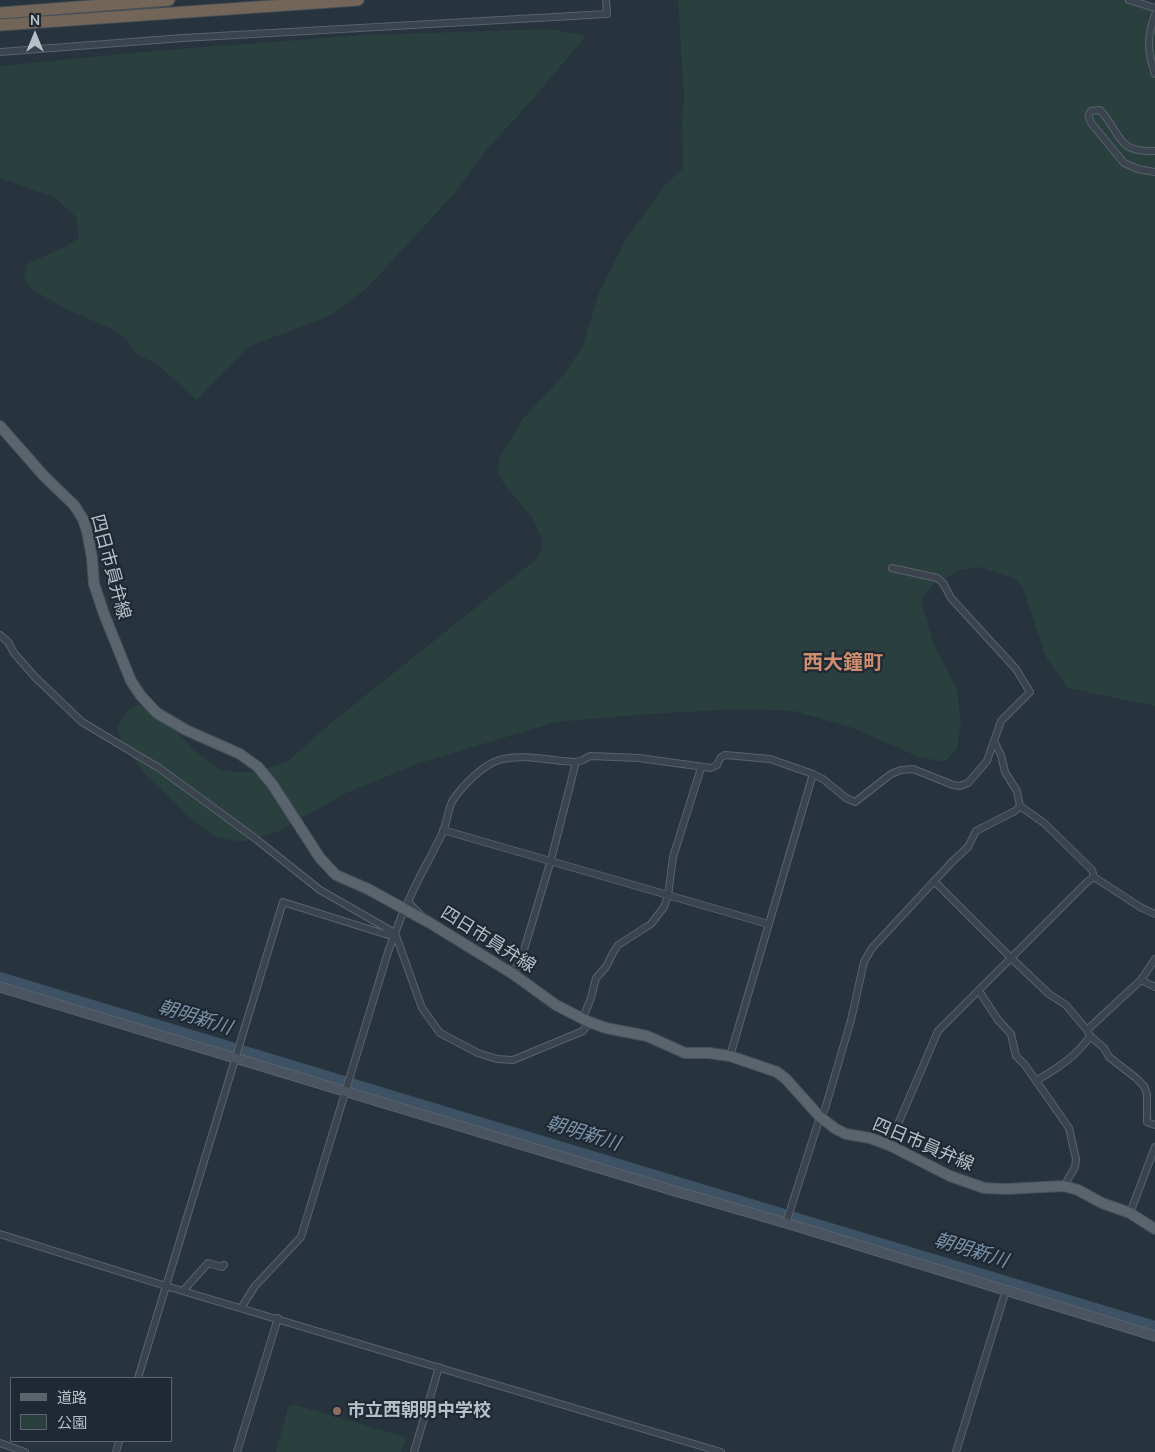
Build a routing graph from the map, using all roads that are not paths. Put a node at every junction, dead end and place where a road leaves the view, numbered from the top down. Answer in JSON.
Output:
{"nodes":[{"id":1,"x":169,"y":0,"type":"edge"},
{"id":2,"x":358,"y":0,"type":"edge"},
{"id":3,"x":1129,"y":0,"type":"edge"},
{"id":4,"x":606,"y":3,"type":"edge"},
{"id":5,"x":1155,"y":8,"type":"edge"},
{"id":6,"x":0,"y":13,"type":"edge"},
{"id":7,"x":1155,"y":14,"type":"edge"},
{"id":8,"x":0,"y":26,"type":"edge"},
{"id":9,"x":0,"y":52,"type":"edge"},
{"id":10,"x":1155,"y":74,"type":"edge"},
{"id":11,"x":1155,"y":151,"type":"edge"},
{"id":12,"x":1155,"y":172,"type":"edge"},
{"id":13,"x":0,"y":426,"type":"edge"},
{"id":14,"x":892,"y":568,"type":"dead end"},
{"id":15,"x":0,"y":635,"type":"edge"},
{"id":16,"x":993,"y":744,"type":"junction"},
{"id":17,"x":576,"y":762,"type":"junction"},
{"id":18,"x":701,"y":768,"type":"junction"},
{"id":19,"x":813,"y":774,"type":"junction"},
{"id":20,"x":1020,"y":806,"type":"junction"},
{"id":21,"x":444,"y":830,"type":"junction"},
{"id":22,"x":551,"y":860,"type":"junction"},
{"id":23,"x":1094,"y":877,"type":"junction"},
{"id":24,"x":935,"y":882,"type":"junction"},
{"id":25,"x":668,"y":896,"type":"junction"},
{"id":26,"x":403,"y":912,"type":"dead end"},
{"id":27,"x":1155,"y":914,"type":"edge"},
{"id":28,"x":430,"y":923,"type":"junction"},
{"id":29,"x":768,"y":924,"type":"junction"},
{"id":30,"x":394,"y":933,"type":"junction"},
{"id":31,"x":1011,"y":958,"type":"junction"},
{"id":32,"x":1155,"y":959,"type":"edge"},
{"id":33,"x":513,"y":974,"type":"junction"},
{"id":34,"x":1141,"y":980,"type":"junction"},
{"id":35,"x":1155,"y":986,"type":"edge"},
{"id":36,"x":0,"y":987,"type":"edge"},
{"id":37,"x":979,"y":991,"type":"junction"},
{"id":38,"x":586,"y":1020,"type":"junction"},
{"id":39,"x":1089,"y":1033,"type":"junction"},
{"id":40,"x":237,"y":1053,"type":"junction"},
{"id":41,"x":730,"y":1056,"type":"junction"},
{"id":42,"x":1036,"y":1082,"type":"junction"},
{"id":43,"x":346,"y":1089,"type":"junction"},
{"id":44,"x":820,"y":1117,"type":"junction"},
{"id":45,"x":1155,"y":1125,"type":"edge"},
{"id":46,"x":889,"y":1145,"type":"junction"},
{"id":47,"x":1155,"y":1147,"type":"edge"},
{"id":48,"x":1064,"y":1186,"type":"junction"},
{"id":49,"x":1130,"y":1213,"type":"junction"},
{"id":50,"x":787,"y":1218,"type":"junction"},
{"id":51,"x":1155,"y":1229,"type":"edge"},
{"id":52,"x":0,"y":1234,"type":"edge"},
{"id":53,"x":224,"y":1265,"type":"dead end"},
{"id":54,"x":166,"y":1286,"type":"junction"},
{"id":55,"x":1006,"y":1290,"type":"junction"},
{"id":56,"x":183,"y":1291,"type":"junction"},
{"id":57,"x":241,"y":1308,"type":"junction"},
{"id":58,"x":278,"y":1318,"type":"junction"},
{"id":59,"x":1155,"y":1336,"type":"edge"},
{"id":60,"x":439,"y":1367,"type":"junction"},
{"id":61,"x":138,"y":1377,"type":"edge"},
{"id":62,"x":0,"y":1443,"type":"edge"},
{"id":63,"x":25,"y":1452,"type":"edge"},
{"id":64,"x":237,"y":1452,"type":"edge"},
{"id":65,"x":414,"y":1452,"type":"edge"},
{"id":66,"x":721,"y":1452,"type":"edge"},
{"id":67,"x":956,"y":1452,"type":"edge"}],
"edges":[{"from":1,"to":6,"type":"highway"},
{"from":2,"to":8,"type":"highway"},
{"from":3,"to":5,"type":"street"},
{"from":4,"to":9,"type":"street"},
{"from":7,"to":10,"type":"street"},
{"from":11,"to":12,"type":"street"},
{"from":13,"to":28,"type":"main road","name":"四日市員弁線"},
{"from":14,"to":16,"type":"street"},
{"from":15,"to":30,"type":"street"},
{"from":16,"to":19,"type":"street"},
{"from":16,"to":20,"type":"street"},
{"from":17,"to":18,"type":"street"},
{"from":17,"to":21,"type":"street"},
{"from":17,"to":22,"type":"street"},
{"from":18,"to":19,"type":"street"},
{"from":18,"to":25,"type":"street"},
{"from":19,"to":29,"type":"street"},
{"from":20,"to":23,"type":"street"},
{"from":20,"to":24,"type":"street"},
{"from":21,"to":22,"type":"street"},
{"from":21,"to":28,"type":"street"},
{"from":22,"to":25,"type":"street"},
{"from":22,"to":33,"type":"street"},
{"from":23,"to":27,"type":"street"},
{"from":23,"to":31,"type":"street"},
{"from":24,"to":31,"type":"street"},
{"from":24,"to":44,"type":"street"},
{"from":25,"to":29,"type":"street"},
{"from":25,"to":38,"type":"street"},
{"from":26,"to":30,"type":"street"},
{"from":28,"to":33,"type":"main road","name":"四日市員弁線"},
{"from":29,"to":41,"type":"street"},
{"from":30,"to":38,"type":"street"},
{"from":30,"to":40,"type":"street"},
{"from":30,"to":43,"type":"street"},
{"from":31,"to":37,"type":"street"},
{"from":31,"to":39,"type":"street"},
{"from":32,"to":34,"type":"street"},
{"from":33,"to":38,"type":"main road","name":"四日市員弁線"},
{"from":34,"to":35,"type":"street"},
{"from":34,"to":39,"type":"street"},
{"from":36,"to":40,"type":"street"},
{"from":37,"to":42,"type":"street"},
{"from":37,"to":46,"type":"street"},
{"from":38,"to":41,"type":"main road","name":"四日市員弁線"},
{"from":39,"to":42,"type":"street"},
{"from":39,"to":45,"type":"street"},
{"from":40,"to":43,"type":"street"},
{"from":40,"to":54,"type":"street"},
{"from":41,"to":44,"type":"main road","name":"四日市員弁線"},
{"from":42,"to":48,"type":"street"},
{"from":43,"to":50,"type":"street"},
{"from":43,"to":57,"type":"street"},
{"from":44,"to":46,"type":"main road","name":"四日市員弁線"},
{"from":44,"to":50,"type":"street"},
{"from":46,"to":48,"type":"main road","name":"四日市員弁線"},
{"from":47,"to":49,"type":"street"},
{"from":48,"to":49,"type":"main road","name":"四日市員弁線"},
{"from":49,"to":51,"type":"main road","name":"四日市員弁線"},
{"from":50,"to":55,"type":"street"},
{"from":52,"to":54,"type":"street"},
{"from":53,"to":56,"type":"street"},
{"from":54,"to":56,"type":"street"},
{"from":54,"to":61,"type":"street"},
{"from":55,"to":59,"type":"street"},
{"from":55,"to":67,"type":"street"},
{"from":56,"to":57,"type":"street"},
{"from":57,"to":58,"type":"street"},
{"from":58,"to":60,"type":"street"},
{"from":58,"to":64,"type":"street"},
{"from":60,"to":65,"type":"street"},
{"from":60,"to":66,"type":"street"},
{"from":62,"to":63,"type":"street"}]}
